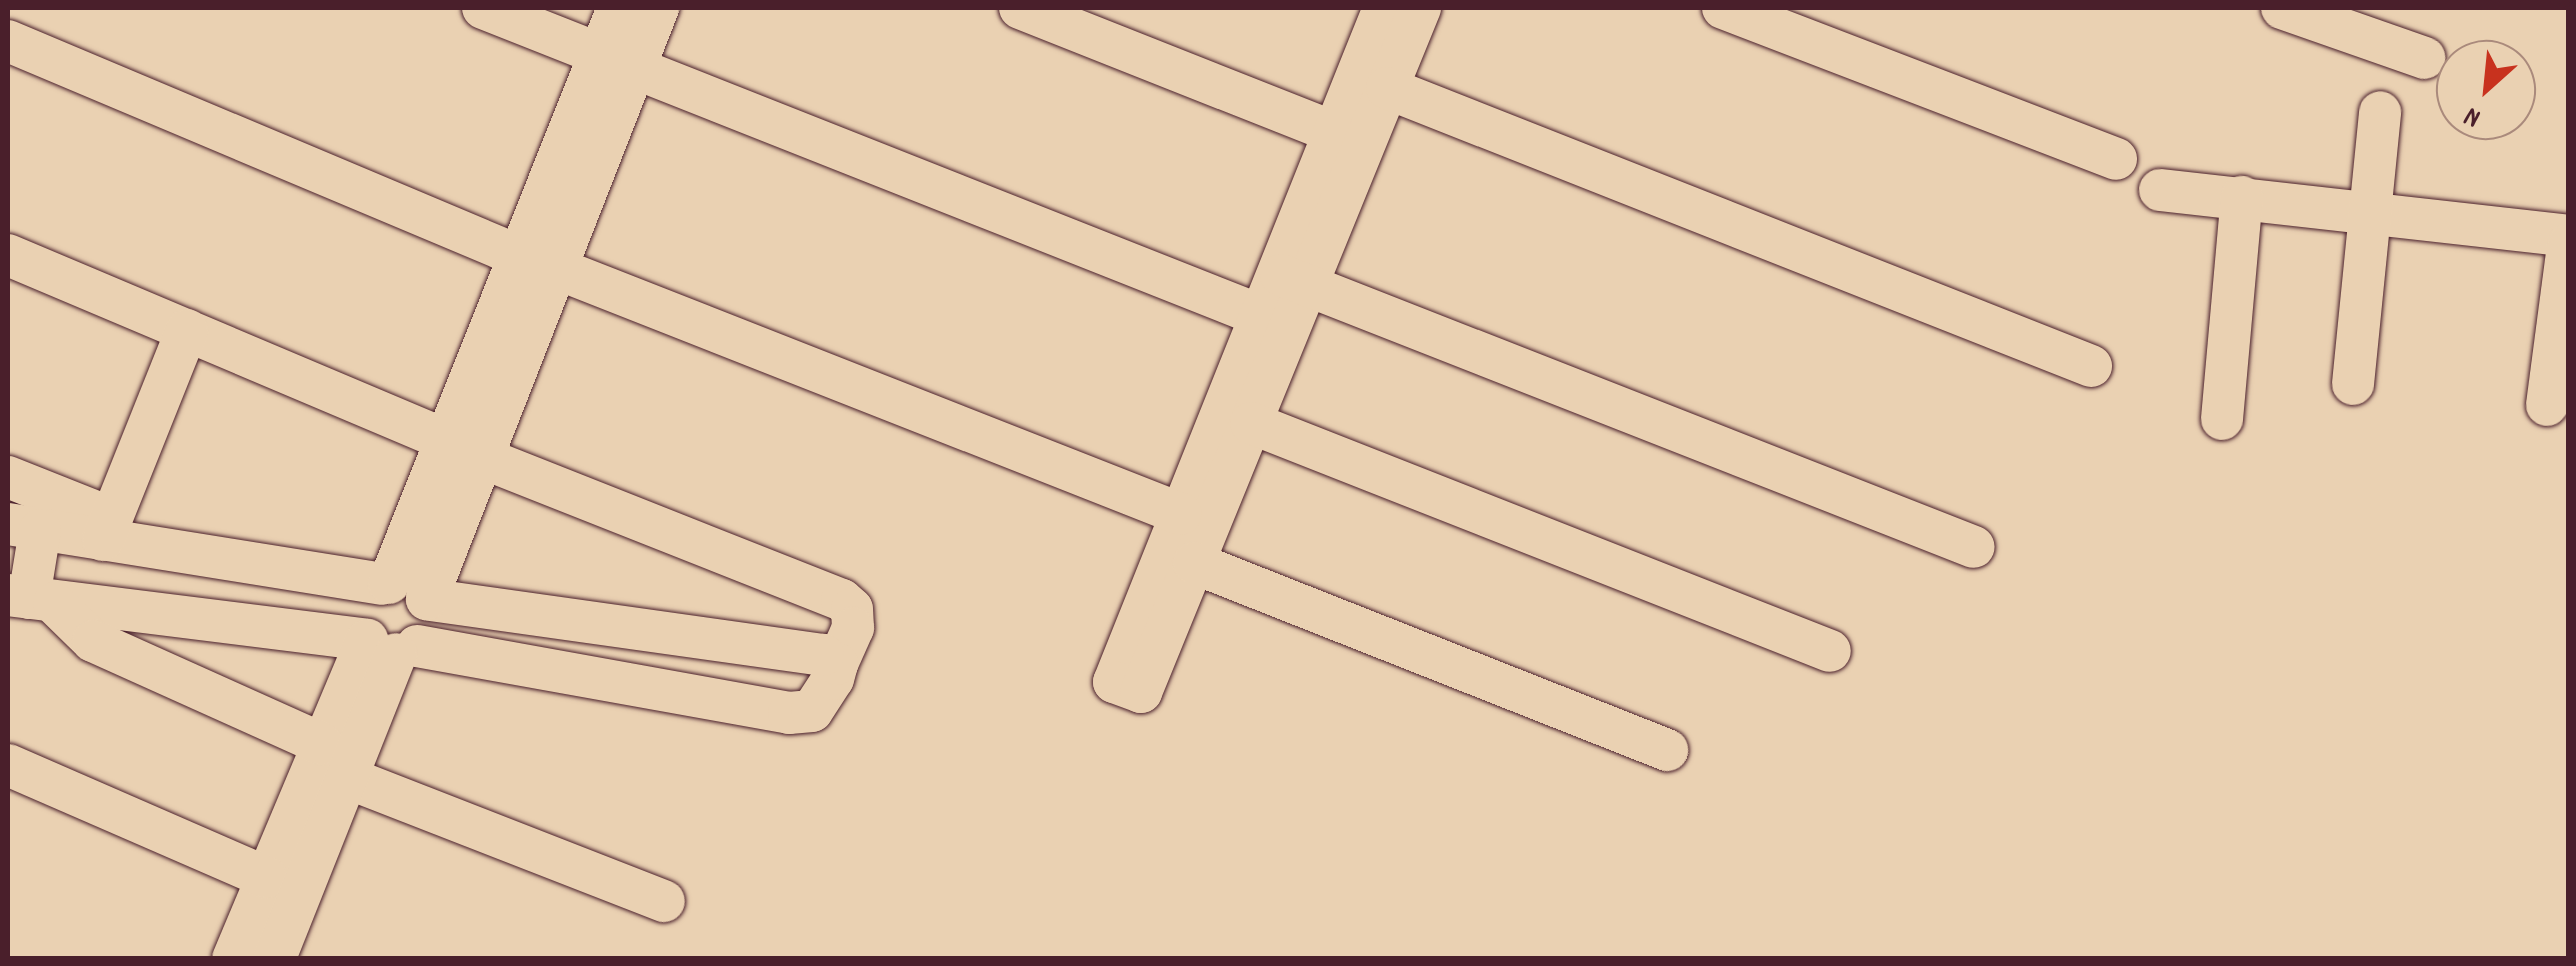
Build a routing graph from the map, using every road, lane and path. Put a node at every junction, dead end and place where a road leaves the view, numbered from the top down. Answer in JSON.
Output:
{"nodes":[{"id":1,"x":483,"y":8,"type":"edge"},
{"id":2,"x":618,"y":8,"type":"edge"},
{"id":3,"x":658,"y":8,"type":"edge"},
{"id":4,"x":1020,"y":8,"type":"edge"},
{"id":5,"x":1384,"y":8,"type":"edge"},
{"id":6,"x":1420,"y":8,"type":"edge"},
{"id":7,"x":1723,"y":8,"type":"edge"},
{"id":8,"x":2282,"y":8,"type":"edge"},
{"id":9,"x":8,"y":41,"type":"edge"},
{"id":10,"x":2425,"y":58,"type":"dead end"},
{"id":11,"x":616,"y":61,"type":"junction"},
{"id":12,"x":1387,"y":88,"type":"junction"},
{"id":13,"x":2380,"y":112,"type":"dead end"},
{"id":14,"x":1333,"y":132,"type":"junction"},
{"id":15,"x":2116,"y":159,"type":"dead end"},
{"id":16,"x":2160,"y":190,"type":"dead end"},
{"id":17,"x":2242,"y":197,"type":"junction"},
{"id":18,"x":2369,"y":211,"type":"junction"},
{"id":19,"x":2568,"y":236,"type":"edge"},
{"id":20,"x":2568,"y":245,"type":"edge"},
{"id":21,"x":8,"y":255,"type":"edge"},
{"id":22,"x":538,"y":262,"type":"junction"},
{"id":23,"x":1292,"y":278,"type":"junction"},
{"id":24,"x":1259,"y":315,"type":"junction"},
{"id":25,"x":186,"y":330,"type":"junction"},
{"id":26,"x":2091,"y":366,"type":"dead end"},
{"id":27,"x":2353,"y":384,"type":"dead end"},
{"id":28,"x":2547,"y":405,"type":"dead end"},
{"id":29,"x":2222,"y":420,"type":"dead end"},
{"id":30,"x":1251,"y":423,"type":"junction"},
{"id":31,"x":464,"y":449,"type":"junction"},
{"id":32,"x":8,"y":477,"type":"edge"},
{"id":33,"x":1181,"y":514,"type":"junction"},
{"id":34,"x":24,"y":527,"type":"edge"},
{"id":35,"x":112,"y":534,"type":"junction"},
{"id":36,"x":1974,"y":547,"type":"dead end"},
{"id":37,"x":1194,"y":563,"type":"junction"},
{"id":38,"x":399,"y":588,"type":"junction"},
{"id":39,"x":30,"y":599,"type":"edge"},
{"id":40,"x":113,"y":612,"type":"junction"},
{"id":41,"x":393,"y":647,"type":"junction"},
{"id":42,"x":1830,"y":651,"type":"dead end"},
{"id":43,"x":838,"y":664,"type":"junction"},
{"id":44,"x":322,"y":744,"type":"junction"},
{"id":45,"x":1667,"y":750,"type":"dead end"},
{"id":46,"x":8,"y":765,"type":"edge"},
{"id":47,"x":348,"y":778,"type":"junction"},
{"id":48,"x":266,"y":877,"type":"junction"},
{"id":49,"x":664,"y":901,"type":"dead end"},
{"id":50,"x":233,"y":958,"type":"edge"},
{"id":51,"x":275,"y":958,"type":"edge"}],
"edges":[{"from":1,"to":11,"type":"street"},
{"from":2,"to":11,"type":"street"},
{"from":3,"to":11,"type":"street"},
{"from":4,"to":14,"type":"street"},
{"from":5,"to":14,"type":"street"},
{"from":6,"to":12,"type":"street"},
{"from":7,"to":15,"type":"street"},
{"from":8,"to":10,"type":"street"},
{"from":9,"to":22,"type":"street"},
{"from":11,"to":22,"type":"street"},
{"from":11,"to":24,"type":"street"},
{"from":12,"to":23,"type":"street"},
{"from":12,"to":26,"type":"street"},
{"from":13,"to":18,"type":"street"},
{"from":14,"to":23,"type":"street"},
{"from":16,"to":17,"type":"street"},
{"from":17,"to":18,"type":"street"},
{"from":17,"to":29,"type":"street"},
{"from":18,"to":19,"type":"street"},
{"from":18,"to":27,"type":"street"},
{"from":20,"to":28,"type":"street"},
{"from":21,"to":25,"type":"street"},
{"from":22,"to":31,"type":"street"},
{"from":22,"to":33,"type":"street"},
{"from":23,"to":24,"type":"street"},
{"from":23,"to":30,"type":"street"},
{"from":23,"to":36,"type":"street"},
{"from":24,"to":33,"type":"street"},
{"from":25,"to":31,"type":"street"},
{"from":25,"to":35,"type":"street"},
{"from":30,"to":37,"type":"street"},
{"from":30,"to":42,"type":"street"},
{"from":31,"to":38,"type":"street"},
{"from":31,"to":43,"type":"street"},
{"from":32,"to":35,"type":"street"},
{"from":33,"to":37,"type":"street"},
{"from":34,"to":35,"type":"street"},
{"from":34,"to":39,"type":"street"},
{"from":35,"to":38,"type":"street"},
{"from":35,"to":40,"type":"street"},
{"from":37,"to":45,"type":"street"},
{"from":38,"to":41,"type":"street"},
{"from":38,"to":41,"type":"street"},
{"from":38,"to":43,"type":"street"},
{"from":39,"to":40,"type":"street"},
{"from":39,"to":44,"type":"street"},
{"from":40,"to":41,"type":"street"},
{"from":41,"to":43,"type":"street"},
{"from":41,"to":44,"type":"street"},
{"from":41,"to":47,"type":"street"},
{"from":44,"to":48,"type":"street"},
{"from":46,"to":48,"type":"street"},
{"from":47,"to":49,"type":"street"},
{"from":47,"to":51,"type":"street"},
{"from":48,"to":50,"type":"street"}]}
